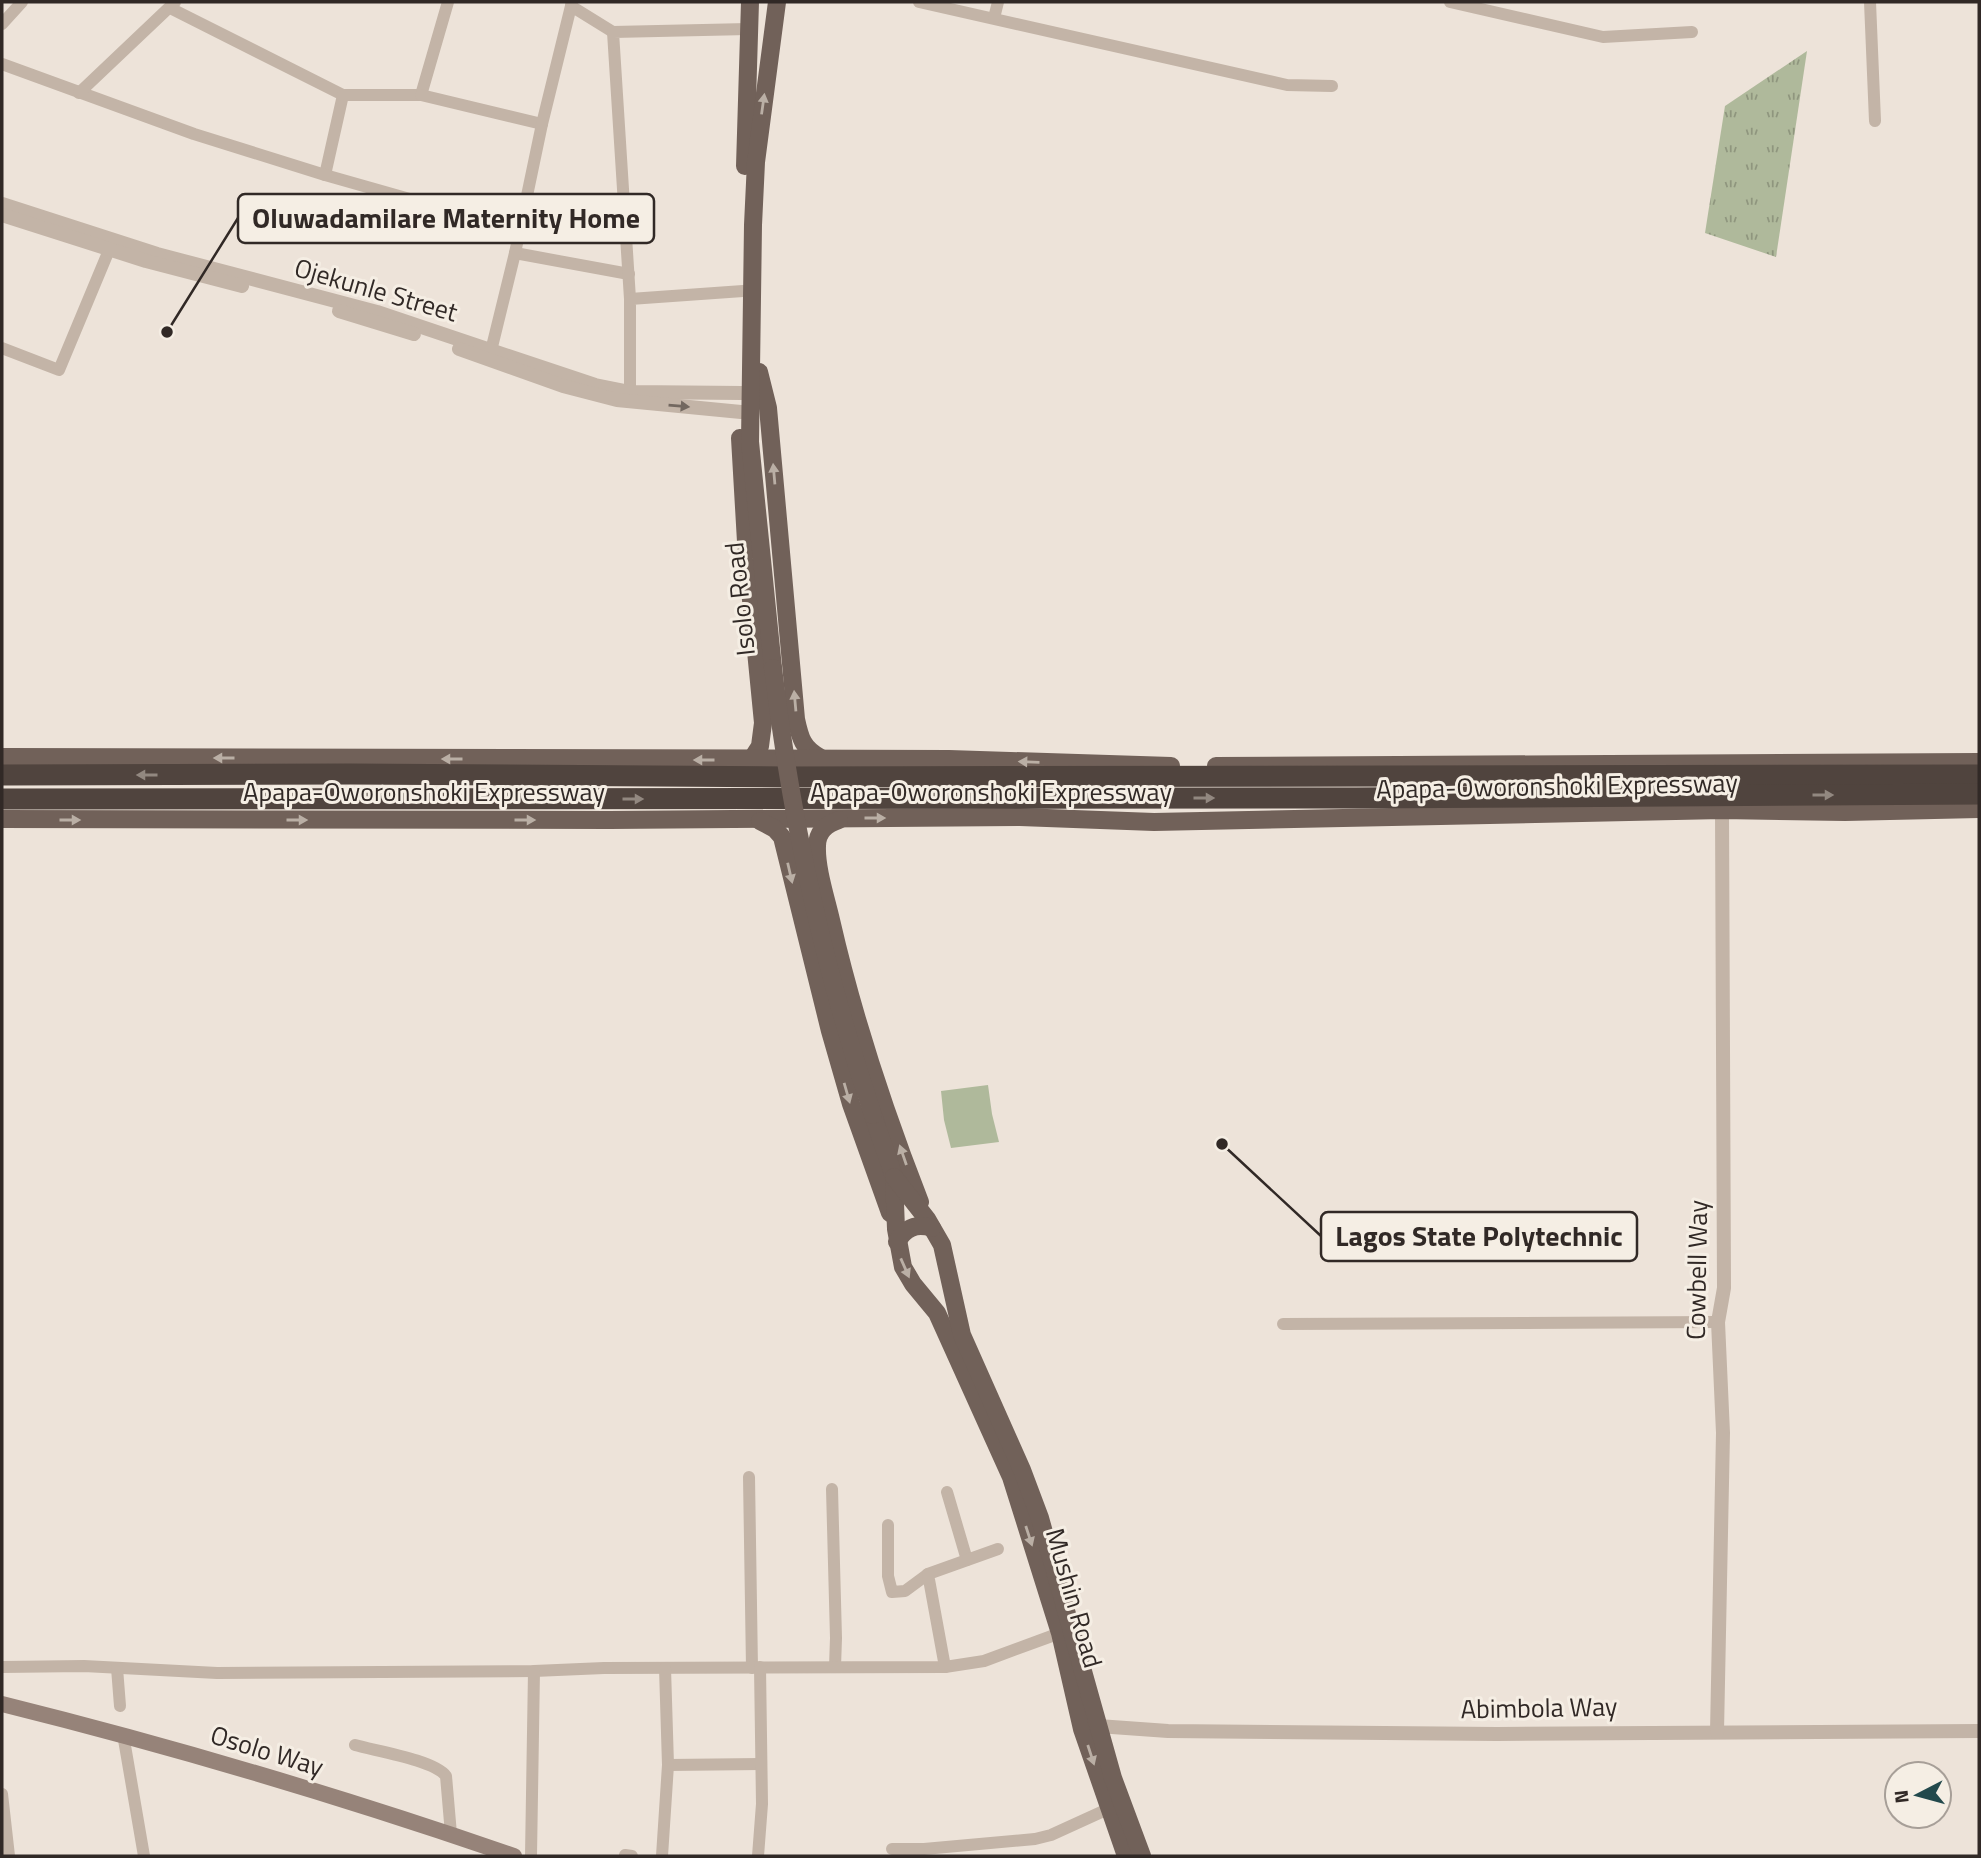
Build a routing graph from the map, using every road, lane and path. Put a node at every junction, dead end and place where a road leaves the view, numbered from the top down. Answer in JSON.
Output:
{"nodes":[{"id":1,"x":22,"y":2,"type":"edge"},
{"id":2,"x":448,"y":2,"type":"edge"},
{"id":3,"x":750,"y":2,"type":"edge"},
{"id":4,"x":777,"y":2,"type":"edge"},
{"id":5,"x":919,"y":2,"type":"edge"},
{"id":6,"x":998,"y":2,"type":"edge"},
{"id":7,"x":1450,"y":2,"type":"edge"},
{"id":8,"x":1870,"y":2,"type":"edge"},
{"id":9,"x":571,"y":4,"type":"edge"},
{"id":10,"x":1466,"y":4,"type":"edge"},
{"id":11,"x":173,"y":5,"type":"edge"},
{"id":12,"x":994,"y":18,"type":"junction"},
{"id":13,"x":2,"y":24,"type":"edge"},
{"id":14,"x":748,"y":29,"type":"junction"},
{"id":15,"x":613,"y":32,"type":"junction"},
{"id":16,"x":1692,"y":32,"type":"dead end"},
{"id":17,"x":2,"y":64,"type":"edge"},
{"id":18,"x":1332,"y":86,"type":"dead end"},
{"id":19,"x":79,"y":93,"type":"junction"},
{"id":20,"x":343,"y":95,"type":"junction"},
{"id":21,"x":421,"y":95,"type":"junction"},
{"id":22,"x":1875,"y":121,"type":"dead end"},
{"id":23,"x":542,"y":124,"type":"junction"},
{"id":24,"x":324,"y":175,"type":"junction"},
{"id":25,"x":2,"y":204,"type":"edge"},
{"id":26,"x":2,"y":215,"type":"edge"},
{"id":27,"x":519,"y":230,"type":"junction"},
{"id":28,"x":110,"y":245,"type":"junction"},
{"id":29,"x":515,"y":253,"type":"junction"},
{"id":30,"x":629,"y":274,"type":"junction"},
{"id":31,"x":743,"y":291,"type":"junction"},
{"id":32,"x":630,"y":299,"type":"junction"},
{"id":33,"x":2,"y":348,"type":"edge"},
{"id":34,"x":752,"y":351,"type":"junction"},
{"id":35,"x":490,"y":355,"type":"junction"},
{"id":36,"x":630,"y":392,"type":"junction"},
{"id":37,"x":741,"y":393,"type":"junction"},
{"id":38,"x":741,"y":412,"type":"junction"},
{"id":39,"x":750,"y":442,"type":"junction"},
{"id":40,"x":2,"y":757,"type":"edge"},
{"id":41,"x":821,"y":758,"type":"junction"},
{"id":42,"x":751,"y":760,"type":"junction"},
{"id":43,"x":1979,"y":762,"type":"edge"},
{"id":44,"x":2,"y":775,"type":"edge"},
{"id":45,"x":1979,"y":775,"type":"edge"},
{"id":46,"x":1979,"y":794,"type":"edge"},
{"id":47,"x":2,"y":799,"type":"edge"},
{"id":48,"x":1979,"y":809,"type":"edge"},
{"id":49,"x":1722,"y":810,"type":"junction"},
{"id":50,"x":2,"y":819,"type":"edge"},
{"id":51,"x":757,"y":819,"type":"junction"},
{"id":52,"x":842,"y":819,"type":"junction"},
{"id":53,"x":894,"y":1177,"type":"junction"},
{"id":54,"x":929,"y":1223,"type":"junction"},
{"id":55,"x":896,"y":1235,"type":"junction"},
{"id":56,"x":950,"y":1276,"type":"junction"},
{"id":57,"x":920,"y":1293,"type":"junction"},
{"id":58,"x":1718,"y":1322,"type":"junction"},
{"id":59,"x":1283,"y":1324,"type":"dead end"},
{"id":60,"x":965,"y":1360,"type":"junction"},
{"id":61,"x":748,"y":1477,"type":"dead end"},
{"id":62,"x":832,"y":1489,"type":"dead end"},
{"id":63,"x":947,"y":1492,"type":"dead end"},
{"id":64,"x":888,"y":1525,"type":"dead end"},
{"id":65,"x":998,"y":1549,"type":"dead end"},
{"id":66,"x":967,"y":1560,"type":"junction"},
{"id":67,"x":928,"y":1574,"type":"junction"},
{"id":68,"x":1060,"y":1633,"type":"junction"},
{"id":69,"x":2,"y":1667,"type":"edge"},
{"id":70,"x":756,"y":1667,"type":"junction"},
{"id":71,"x":835,"y":1667,"type":"junction"},
{"id":72,"x":945,"y":1667,"type":"junction"},
{"id":73,"x":117,"y":1668,"type":"junction"},
{"id":74,"x":665,"y":1668,"type":"junction"},
{"id":75,"x":534,"y":1671,"type":"junction"},
{"id":76,"x":2,"y":1704,"type":"edge"},
{"id":77,"x":120,"y":1706,"type":"dead end"},
{"id":78,"x":1098,"y":1726,"type":"junction"},
{"id":79,"x":1979,"y":1731,"type":"edge"},
{"id":80,"x":1717,"y":1732,"type":"junction"},
{"id":81,"x":123,"y":1734,"type":"junction"},
{"id":82,"x":355,"y":1745,"type":"dead end"},
{"id":83,"x":761,"y":1764,"type":"junction"},
{"id":84,"x":668,"y":1765,"type":"junction"},
{"id":85,"x":2,"y":1794,"type":"edge"},
{"id":86,"x":1108,"y":1809,"type":"junction"},
{"id":87,"x":450,"y":1834,"type":"junction"},
{"id":88,"x":892,"y":1849,"type":"dead end"},
{"id":89,"x":9,"y":1856,"type":"edge"},
{"id":90,"x":144,"y":1856,"type":"edge"},
{"id":91,"x":514,"y":1856,"type":"edge"},
{"id":92,"x":531,"y":1856,"type":"edge"},
{"id":93,"x":662,"y":1856,"type":"edge"},
{"id":94,"x":758,"y":1856,"type":"edge"},
{"id":95,"x":1126,"y":1856,"type":"edge"},
{"id":96,"x":1142,"y":1856,"type":"edge"}],
"edges":[{"from":1,"to":13,"type":"street"},
{"from":2,"to":21,"type":"street"},
{"from":3,"to":14,"type":"main road"},
{"from":34,"to":4,"type":"main road","name":"Isolo Road","one_way":true},
{"from":5,"to":12,"type":"street"},
{"from":6,"to":12,"type":"street"},
{"from":7,"to":10,"type":"street"},
{"from":8,"to":22,"type":"street"},
{"from":9,"to":15,"type":"street"},
{"from":9,"to":23,"type":"street"},
{"from":10,"to":16,"type":"street"},
{"from":11,"to":19,"type":"street"},
{"from":11,"to":20,"type":"street"},
{"from":12,"to":18,"type":"street"},
{"from":14,"to":15,"type":"street"},
{"from":14,"to":31,"type":"main road"},
{"from":15,"to":30,"type":"street"},
{"from":17,"to":19,"type":"street"},
{"from":19,"to":24,"type":"street"},
{"from":20,"to":21,"type":"street"},
{"from":20,"to":24,"type":"street"},
{"from":21,"to":23,"type":"street"},
{"from":23,"to":27,"type":"street"},
{"from":24,"to":27,"type":"street"},
{"from":25,"to":28,"type":"street","name":"Ojekunle Street"},
{"from":26,"to":28,"type":"street","name":"Ojekunle Street"},
{"from":27,"to":29,"type":"street"},
{"from":28,"to":33,"type":"street"},
{"from":28,"to":35,"type":"street","name":"Ojekunle Street"},
{"from":29,"to":30,"type":"street"},
{"from":29,"to":35,"type":"street"},
{"from":30,"to":32,"type":"street"},
{"from":31,"to":32,"type":"street"},
{"from":31,"to":37,"type":"main road"},
{"from":32,"to":36,"type":"street"},
{"from":34,"to":39,"type":"main road","name":"Isolo Road"},
{"from":41,"to":34,"type":"main road","one_way":true},
{"from":35,"to":36,"type":"street","name":"Ojekunle Street"},
{"from":35,"to":38,"type":"street","name":"Ojekunle Street","one_way":true},
{"from":36,"to":37,"type":"street","name":"Ojekunle Street"},
{"from":37,"to":38,"type":"main road"},
{"from":37,"to":39,"type":"main road"},
{"from":38,"to":42,"type":"main road"},
{"from":39,"to":53,"type":"main road","name":"Isolo Road","bridge":true},
{"from":42,"to":40,"type":"main road","name":"Apapa-Oworonshoki Expressway","one_way":true},
{"from":41,"to":42,"type":"main road","name":"Apapa-Oworonshoki Expressway"},
{"from":43,"to":41,"type":"main road","name":"Apapa-Oworonshoki Expressway","one_way":true},
{"from":45,"to":44,"type":"highway","name":"Apapa-Oworonshoki Expressway","one_way":true},
{"from":47,"to":46,"type":"highway","name":"Apapa-Oworonshoki Expressway","one_way":true},
{"from":48,"to":49,"type":"main road","name":"Apapa-Oworonshoki Expressway"},
{"from":52,"to":49,"type":"main road","name":"Apapa-Oworonshoki Expressway","one_way":true},
{"from":49,"to":58,"type":"street","name":"Cowbell Way"},
{"from":50,"to":51,"type":"main road","name":"Apapa-Oworonshoki Expressway","one_way":true},
{"from":51,"to":52,"type":"main road","name":"Apapa-Oworonshoki Expressway"},
{"from":51,"to":55,"type":"main road","one_way":true},
{"from":54,"to":52,"type":"main road","one_way":true},
{"from":53,"to":54,"type":"main road"},
{"from":53,"to":55,"type":"main road"},
{"from":54,"to":55,"type":"main road"},
{"from":54,"to":56,"type":"main road"},
{"from":55,"to":57,"type":"main road","one_way":true},
{"from":56,"to":57,"type":"main road"},
{"from":56,"to":60,"type":"main road"},
{"from":57,"to":60,"type":"main road"},
{"from":58,"to":59,"type":"street"},
{"from":58,"to":80,"type":"street","name":"Cowbell Way"},
{"from":60,"to":68,"type":"main road","name":"Mushin Road","one_way":true},
{"from":60,"to":78,"type":"main road","name":"Mushin Road"},
{"from":61,"to":70,"type":"street"},
{"from":62,"to":71,"type":"street"},
{"from":63,"to":66,"type":"street"},
{"from":64,"to":67,"type":"street"},
{"from":65,"to":66,"type":"street"},
{"from":66,"to":67,"type":"street"},
{"from":67,"to":72,"type":"street"},
{"from":68,"to":72,"type":"street"},
{"from":68,"to":86,"type":"main road","name":"Mushin Road","one_way":true},
{"from":69,"to":73,"type":"street"},
{"from":70,"to":71,"type":"street"},
{"from":70,"to":74,"type":"street"},
{"from":70,"to":83,"type":"street"},
{"from":71,"to":72,"type":"street"},
{"from":73,"to":75,"type":"street"},
{"from":73,"to":77,"type":"street"},
{"from":74,"to":75,"type":"street"},
{"from":74,"to":84,"type":"street"},
{"from":75,"to":92,"type":"street"},
{"from":76,"to":81,"type":"main road","name":"Osolo Way"},
{"from":78,"to":80,"type":"street","name":"Abimbola Way"},
{"from":78,"to":96,"type":"main road","name":"Mushin Road"},
{"from":79,"to":80,"type":"street","name":"Abimbola Way"},
{"from":81,"to":87,"type":"main road","name":"Osolo Way"},
{"from":81,"to":90,"type":"street"},
{"from":82,"to":87,"type":"street"},
{"from":83,"to":84,"type":"street"},
{"from":83,"to":94,"type":"street"},
{"from":84,"to":93,"type":"street"},
{"from":85,"to":89,"type":"street"},
{"from":86,"to":88,"type":"street"},
{"from":86,"to":95,"type":"main road","name":"Mushin Road"},
{"from":87,"to":91,"type":"main road","name":"Osolo Way"}]}
